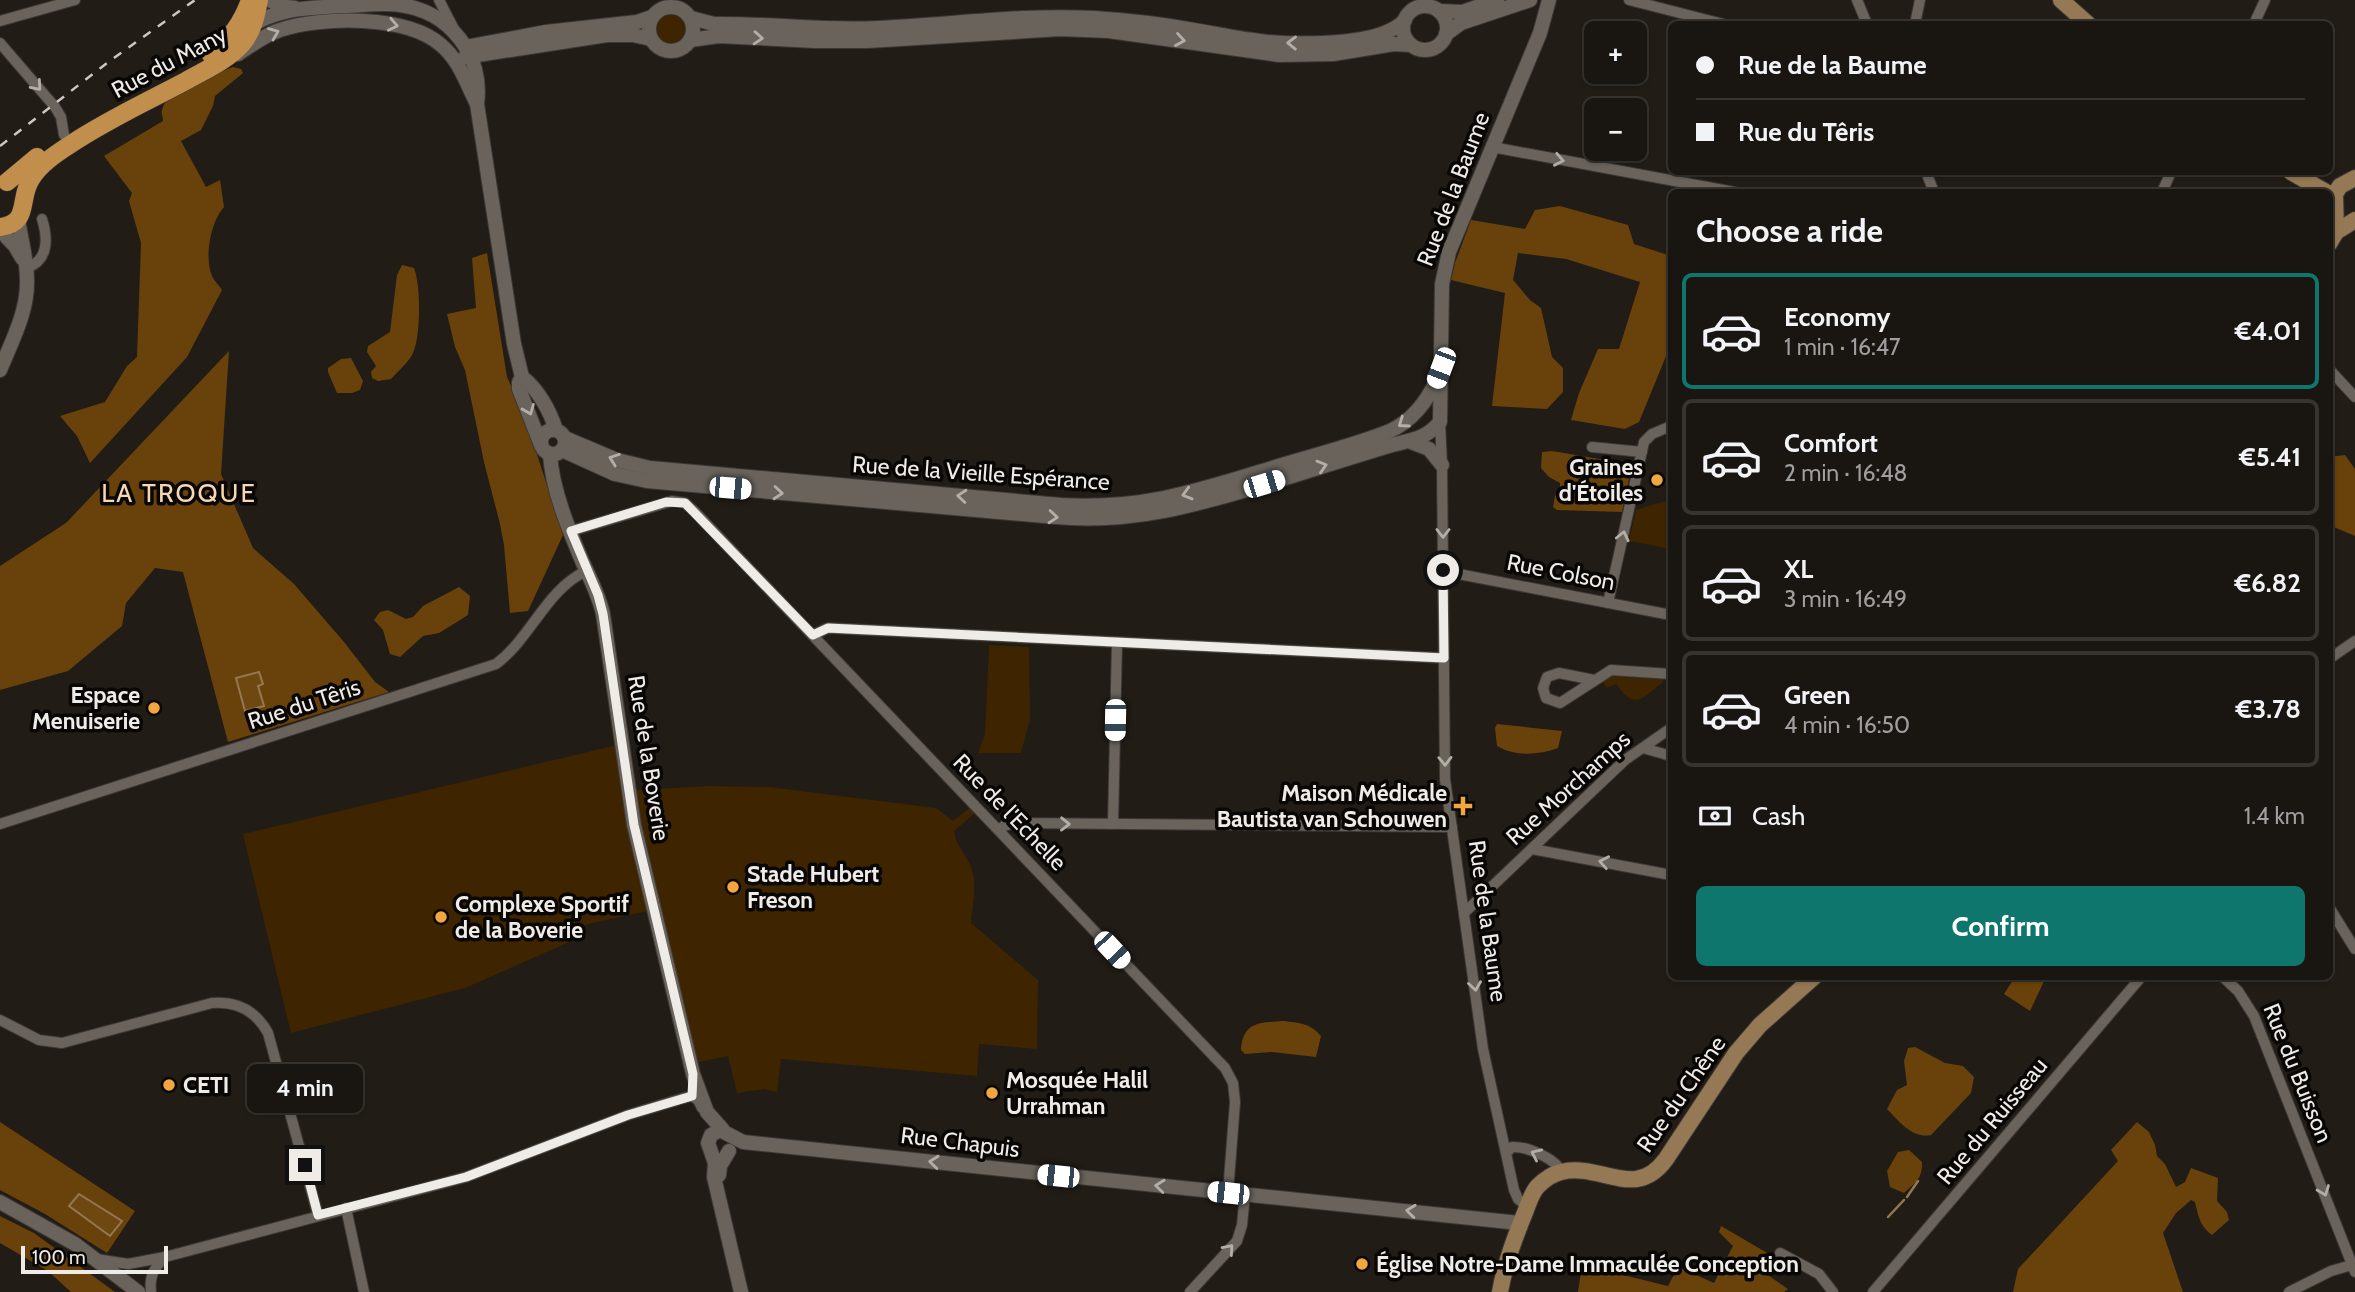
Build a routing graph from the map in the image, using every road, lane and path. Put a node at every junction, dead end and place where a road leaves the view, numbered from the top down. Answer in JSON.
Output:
{"nodes":[{"id":1,"x":75,"y":0,"type":"edge"},
{"id":2,"x":250,"y":0,"type":"edge"},
{"id":3,"x":259,"y":0,"type":"edge"},
{"id":4,"x":270,"y":0,"type":"edge"},
{"id":5,"x":439,"y":0,"type":"edge"},
{"id":6,"x":1497,"y":0,"type":"edge"},
{"id":7,"x":1530,"y":0,"type":"edge"},
{"id":8,"x":1549,"y":0,"type":"edge"},
{"id":9,"x":1629,"y":0,"type":"edge"},
{"id":10,"x":1857,"y":0,"type":"edge"},
{"id":11,"x":1920,"y":0,"type":"edge"},
{"id":12,"x":2061,"y":0,"type":"edge"},
{"id":13,"x":2076,"y":0,"type":"edge"},
{"id":14,"x":2265,"y":0,"type":"edge"},
{"id":15,"x":366,"y":3,"type":"edge"},
{"id":16,"x":300,"y":8,"type":"junction"},
{"id":17,"x":1439,"y":11,"type":"junction"},
{"id":18,"x":652,"y":17,"type":"junction"},
{"id":19,"x":691,"y":18,"type":"junction"},
{"id":20,"x":1405,"y":20,"type":"junction"},
{"id":21,"x":0,"y":21,"type":"edge"},
{"id":22,"x":1711,"y":21,"type":"edge"},
{"id":23,"x":1866,"y":21,"type":"edge"},
{"id":24,"x":1916,"y":21,"type":"edge"},
{"id":25,"x":2085,"y":21,"type":"edge"},
{"id":26,"x":2100,"y":21,"type":"edge"},
{"id":27,"x":2255,"y":21,"type":"edge"},
{"id":28,"x":254,"y":23,"type":"junction"},
{"id":29,"x":1446,"y":34,"type":"junction"},
{"id":30,"x":457,"y":35,"type":"junction"},
{"id":31,"x":651,"y":38,"type":"junction"},
{"id":32,"x":690,"y":40,"type":"junction"},
{"id":33,"x":0,"y":44,"type":"edge"},
{"id":34,"x":1411,"y":45,"type":"junction"},
{"id":35,"x":443,"y":46,"type":"junction"},
{"id":36,"x":469,"y":52,"type":"junction"},
{"id":37,"x":213,"y":60,"type":"junction"},
{"id":38,"x":477,"y":104,"type":"junction"},
{"id":39,"x":64,"y":135,"type":"junction"},
{"id":40,"x":1492,"y":147,"type":"junction"},
{"id":41,"x":2299,"y":175,"type":"edge"},
{"id":42,"x":2317,"y":175,"type":"edge"},
{"id":43,"x":4,"y":181,"type":"edge"},
{"id":44,"x":1718,"y":189,"type":"edge"},
{"id":45,"x":2341,"y":191,"type":"edge"},
{"id":46,"x":23,"y":198,"type":"junction"},
{"id":47,"x":18,"y":219,"type":"junction"},
{"id":48,"x":42,"y":219,"type":"dead end"},
{"id":49,"x":2355,"y":220,"type":"edge"},
{"id":50,"x":0,"y":229,"type":"edge"},
{"id":51,"x":2333,"y":233,"type":"edge"},
{"id":52,"x":2333,"y":237,"type":"edge"},
{"id":53,"x":26,"y":265,"type":"junction"},
{"id":54,"x":1441,"y":368,"type":"junction"},
{"id":55,"x":0,"y":370,"type":"edge"},
{"id":56,"x":2333,"y":373,"type":"edge"},
{"id":57,"x":522,"y":377,"type":"junction"},
{"id":58,"x":2355,"y":397,"type":"edge"},
{"id":59,"x":1440,"y":422,"type":"junction"},
{"id":60,"x":1668,"y":428,"type":"edge"},
{"id":61,"x":1410,"y":442,"type":"junction"},
{"id":62,"x":555,"y":443,"type":"junction"},
{"id":63,"x":1592,"y":447,"type":"dead end"},
{"id":64,"x":1642,"y":452,"type":"junction"},
{"id":65,"x":1442,"y":465,"type":"junction"},
{"id":66,"x":666,"y":469,"type":"junction"},
{"id":67,"x":648,"y":481,"type":"junction"},
{"id":68,"x":685,"y":484,"type":"junction"},
{"id":69,"x":571,"y":531,"type":"junction"},
{"id":70,"x":1443,"y":570,"type":"junction"},
{"id":71,"x":586,"y":571,"type":"junction"},
{"id":72,"x":1608,"y":603,"type":"junction"},
{"id":73,"x":1668,"y":614,"type":"edge"},
{"id":74,"x":813,"y":635,"type":"junction"},
{"id":75,"x":1117,"y":642,"type":"junction"},
{"id":76,"x":2355,"y":642,"type":"edge"},
{"id":77,"x":2333,"y":656,"type":"edge"},
{"id":78,"x":1444,"y":658,"type":"junction"},
{"id":79,"x":1668,"y":674,"type":"edge"},
{"id":80,"x":1594,"y":680,"type":"dead end"},
{"id":81,"x":1668,"y":730,"type":"edge"},
{"id":82,"x":1643,"y":748,"type":"junction"},
{"id":83,"x":1668,"y":755,"type":"edge"},
{"id":84,"x":0,"y":824,"type":"edge"},
{"id":85,"x":1113,"y":824,"type":"junction"},
{"id":86,"x":1452,"y":827,"type":"junction"},
{"id":87,"x":999,"y":830,"type":"junction"},
{"id":88,"x":1532,"y":849,"type":"junction"},
{"id":89,"x":1668,"y":873,"type":"edge"},
{"id":90,"x":1465,"y":912,"type":"junction"},
{"id":91,"x":2333,"y":912,"type":"edge"},
{"id":92,"x":2350,"y":931,"type":"edge"},
{"id":93,"x":2355,"y":949,"type":"edge"},
{"id":94,"x":1811,"y":980,"type":"edge"},
{"id":95,"x":2139,"y":980,"type":"edge"},
{"id":96,"x":2226,"y":980,"type":"edge"},
{"id":97,"x":0,"y":1020,"type":"edge"},
{"id":98,"x":693,"y":1074,"type":"junction"},
{"id":99,"x":692,"y":1096,"type":"junction"},
{"id":100,"x":707,"y":1112,"type":"junction"},
{"id":101,"x":728,"y":1139,"type":"junction"},
{"id":102,"x":710,"y":1145,"type":"junction"},
{"id":103,"x":1507,"y":1152,"type":"junction"},
{"id":104,"x":1561,"y":1172,"type":"junction"},
{"id":105,"x":718,"y":1187,"type":"junction"},
{"id":106,"x":1228,"y":1193,"type":"junction"},
{"id":107,"x":1245,"y":1194,"type":"junction"},
{"id":108,"x":0,"y":1202,"type":"edge"},
{"id":109,"x":1527,"y":1206,"type":"junction"},
{"id":110,"x":346,"y":1208,"type":"junction"},
{"id":111,"x":318,"y":1215,"type":"junction"},
{"id":112,"x":1520,"y":1223,"type":"junction"},
{"id":113,"x":1780,"y":1253,"type":"dead end"},
{"id":114,"x":165,"y":1257,"type":"junction"},
{"id":115,"x":96,"y":1259,"type":"junction"},
{"id":116,"x":2354,"y":1267,"type":"edge"},
{"id":117,"x":138,"y":1292,"type":"edge"},
{"id":118,"x":151,"y":1292,"type":"edge"},
{"id":119,"x":364,"y":1292,"type":"edge"},
{"id":120,"x":741,"y":1292,"type":"edge"},
{"id":121,"x":1190,"y":1292,"type":"edge"},
{"id":122,"x":1500,"y":1292,"type":"edge"},
{"id":123,"x":1833,"y":1292,"type":"edge"},
{"id":124,"x":1872,"y":1292,"type":"edge"},
{"id":125,"x":2289,"y":1292,"type":"edge"}],
"edges":[{"from":1,"to":21,"type":"street"},
{"from":2,"to":37,"type":"main road"},
{"from":3,"to":28,"type":"main road"},
{"from":4,"to":16,"type":"street"},
{"from":5,"to":30,"type":"street"},
{"from":6,"to":17,"type":"street"},
{"from":7,"to":29,"type":"street"},
{"from":8,"to":40,"type":"street","name":"Rue de la Baume"},
{"from":9,"to":22,"type":"street"},
{"from":10,"to":23,"type":"street"},
{"from":11,"to":24,"type":"street"},
{"from":12,"to":25,"type":"main road"},
{"from":13,"to":26,"type":"main road"},
{"from":14,"to":27,"type":"street"},
{"from":15,"to":16,"type":"street"},
{"from":15,"to":30,"type":"street"},
{"from":16,"to":28,"type":"street"},
{"from":17,"to":20,"type":"street"},
{"from":17,"to":29,"type":"street"},
{"from":18,"to":19,"type":"street"},
{"from":18,"to":31,"type":"street"},
{"from":18,"to":36,"type":"street"},
{"from":20,"to":19,"type":"street","one_way":true},
{"from":19,"to":32,"type":"street"},
{"from":20,"to":34,"type":"street"},
{"from":28,"to":37,"type":"main road"},
{"from":29,"to":34,"type":"street"},
{"from":30,"to":36,"type":"street"},
{"from":31,"to":32,"type":"street"},
{"from":31,"to":36,"type":"street"},
{"from":32,"to":34,"type":"street","one_way":true},
{"from":33,"to":39,"type":"street","one_way":true},
{"from":35,"to":36,"type":"street","name":"Rue du Many"},
{"from":37,"to":35,"type":"street","name":"Rue du Many","one_way":true},
{"from":35,"to":38,"type":"street"},
{"from":36,"to":38,"type":"street"},
{"from":37,"to":39,"type":"main road","name":"Rue du Many"},
{"from":37,"to":46,"type":"main road","name":"Rue du Many"},
{"from":38,"to":57,"type":"street"},
{"from":39,"to":43,"type":"main road","name":"Rue du Many"},
{"from":40,"to":44,"type":"street","one_way":true},
{"from":40,"to":54,"type":"street","name":"Rue de la Baume"},
{"from":41,"to":45,"type":"main road"},
{"from":42,"to":45,"type":"main road"},
{"from":43,"to":46,"type":"main road","name":"Rue du Many"},
{"from":45,"to":49,"type":"main road"},
{"from":45,"to":51,"type":"main road"},
{"from":46,"to":47,"type":"main road","name":"Rue du Many"},
{"from":47,"to":50,"type":"main road"},
{"from":47,"to":53,"type":"street"},
{"from":48,"to":53,"type":"street"},
{"from":49,"to":52,"type":"main road"},
{"from":50,"to":53,"type":"street"},
{"from":53,"to":55,"type":"street"},
{"from":54,"to":59,"type":"street","name":"Rue de la Baume"},
{"from":54,"to":66,"type":"street","name":"Rue de la Vieille Espérance","one_way":true},
{"from":56,"to":58,"type":"street"},
{"from":57,"to":62,"type":"street"},
{"from":57,"to":62,"type":"street","one_way":true},
{"from":59,"to":61,"type":"street"},
{"from":59,"to":65,"type":"street","name":"Rue de la Baume"},
{"from":60,"to":64,"type":"street"},
{"from":61,"to":65,"type":"street"},
{"from":68,"to":61,"type":"street","name":"Rue de la Vieille Espérance","one_way":true},
{"from":66,"to":62,"type":"street","name":"Rue de la Vieille Espérance","one_way":true},
{"from":62,"to":67,"type":"street","name":"Rue de la Vieille Espérance"},
{"from":62,"to":69,"type":"street","name":"Rue de la Boverie"},
{"from":63,"to":64,"type":"street"},
{"from":72,"to":64,"type":"street","one_way":true},
{"from":65,"to":70,"type":"street","name":"Rue de la Baume","one_way":true},
{"from":66,"to":67,"type":"street"},
{"from":66,"to":68,"type":"street"},
{"from":67,"to":68,"type":"street","name":"Rue de la Vieille Espérance"},
{"from":69,"to":71,"type":"street","name":"Rue de la Boverie"},
{"from":69,"to":74,"type":"street","name":"Rue de l'Echelle"},
{"from":70,"to":72,"type":"street","name":"Rue Colson"},
{"from":70,"to":78,"type":"street","name":"Rue de la Baume"},
{"from":71,"to":84,"type":"street","name":"Rue du Têris"},
{"from":71,"to":98,"type":"street","name":"Rue de la Boverie"},
{"from":72,"to":73,"type":"street","name":"Rue Colson"},
{"from":74,"to":75,"type":"street"},
{"from":74,"to":87,"type":"street","name":"Rue de l'Echelle"},
{"from":75,"to":78,"type":"street"},
{"from":75,"to":85,"type":"street"},
{"from":76,"to":77,"type":"street"},
{"from":78,"to":86,"type":"street","name":"Rue de la Baume","one_way":true},
{"from":79,"to":80,"type":"street"},
{"from":81,"to":82,"type":"street","name":"Rue Morchamps"},
{"from":82,"to":83,"type":"street"},
{"from":82,"to":88,"type":"street","name":"Rue Morchamps"},
{"from":85,"to":86,"type":"street"},
{"from":87,"to":85,"type":"street","one_way":true},
{"from":86,"to":90,"type":"street","name":"Rue de la Baume"},
{"from":87,"to":106,"type":"street","name":"Rue de l'Echelle"},
{"from":89,"to":88,"type":"street","one_way":true},
{"from":88,"to":90,"type":"street","name":"Rue Morchamps"},
{"from":90,"to":103,"type":"street","name":"Rue de la Baume","one_way":true},
{"from":91,"to":92,"type":"street"},
{"from":92,"to":93,"type":"street"},
{"from":94,"to":104,"type":"main road","name":"Rue du Chêne"},
{"from":95,"to":124,"type":"street","name":"Rue du Ruisseau"},
{"from":96,"to":116,"type":"street","name":"Rue du Buisson","one_way":true},
{"from":97,"to":111,"type":"street"},
{"from":98,"to":99,"type":"street","name":"Rue de la Boverie"},
{"from":98,"to":100,"type":"street","name":"Rue de la Boverie"},
{"from":99,"to":100,"type":"street"},
{"from":99,"to":102,"type":"street","name":"Rue de la Boverie"},
{"from":99,"to":110,"type":"street"},
{"from":100,"to":101,"type":"street","name":"Rue de la Boverie"},
{"from":101,"to":102,"type":"street"},
{"from":101,"to":102,"type":"street","name":"Rue Chapuis"},
{"from":101,"to":105,"type":"street","name":"Rue de la Boverie"},
{"from":106,"to":101,"type":"street","name":"Rue Chapuis","one_way":true},
{"from":102,"to":105,"type":"street","name":"Rue de la Boverie"},
{"from":104,"to":103,"type":"street","one_way":true},
{"from":103,"to":109,"type":"street","name":"Rue de la Baume"},
{"from":104,"to":109,"type":"main road"},
{"from":105,"to":120,"type":"street","name":"Rue de la Boverie"},
{"from":106,"to":107,"type":"street","name":"Rue Chapuis"},
{"from":112,"to":107,"type":"street","name":"Rue Chapuis","one_way":true},
{"from":121,"to":107,"type":"street","one_way":true},
{"from":108,"to":115,"type":"street"},
{"from":109,"to":112,"type":"main road"},
{"from":110,"to":111,"type":"street"},
{"from":110,"to":119,"type":"street"},
{"from":111,"to":114,"type":"street"},
{"from":112,"to":122,"type":"main road"},
{"from":113,"to":123,"type":"street"},
{"from":114,"to":115,"type":"street"},
{"from":114,"to":118,"type":"street"},
{"from":115,"to":117,"type":"street"},
{"from":116,"to":125,"type":"street"}]}
